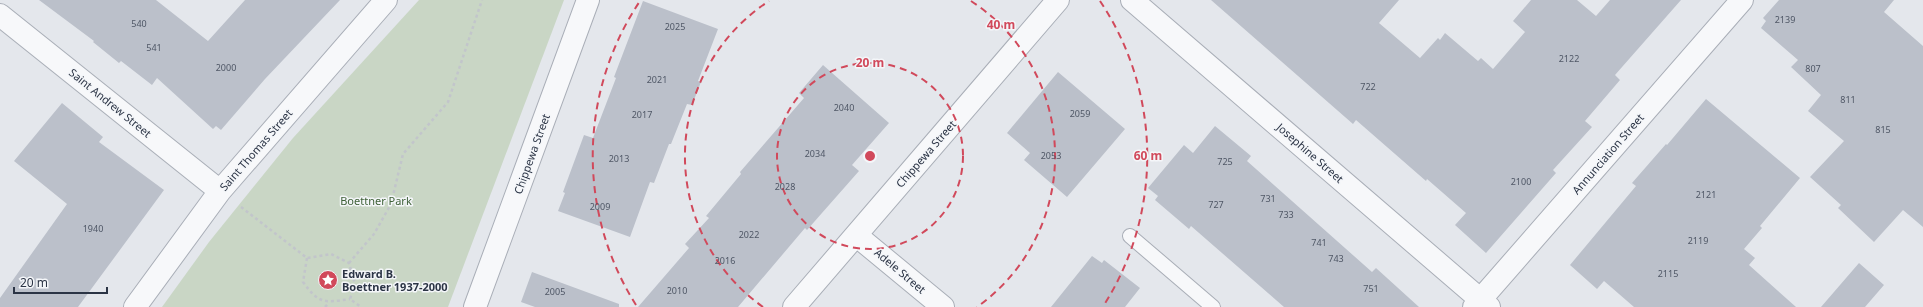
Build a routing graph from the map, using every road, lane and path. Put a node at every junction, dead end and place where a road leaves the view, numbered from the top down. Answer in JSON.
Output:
{"nodes":[{"id":1,"x":386,"y":0,"type":"edge"},
{"id":2,"x":482,"y":0,"type":"edge"},
{"id":3,"x":588,"y":0,"type":"edge"},
{"id":4,"x":1058,"y":0,"type":"edge"},
{"id":5,"x":1132,"y":0,"type":"edge"},
{"id":6,"x":1742,"y":0,"type":"edge"},
{"id":7,"x":0,"y":15,"type":"edge"},
{"id":8,"x":220,"y":191,"type":"junction"},
{"id":9,"x":857,"y":236,"type":"junction"},
{"id":10,"x":1130,"y":236,"type":"dead end"},
{"id":11,"x":307,"y":258,"type":"junction"},
{"id":12,"x":349,"y":263,"type":"junction"},
{"id":13,"x":350,"y":299,"type":"junction"},
{"id":14,"x":330,"y":303,"type":"junction"},
{"id":15,"x":1481,"y":305,"type":"edge"},
{"id":16,"x":134,"y":307,"type":"edge"},
{"id":17,"x":325,"y":307,"type":"edge"},
{"id":18,"x":361,"y":307,"type":"edge"},
{"id":19,"x":475,"y":307,"type":"edge"},
{"id":20,"x":794,"y":307,"type":"edge"},
{"id":21,"x":943,"y":307,"type":"edge"},
{"id":22,"x":1213,"y":307,"type":"edge"}],
"edges":[{"from":1,"to":8,"type":"street","name":"Saint Thomas Street"},
{"from":2,"to":12,"type":"path"},
{"from":3,"to":19,"type":"street","name":"Chippewa Street"},
{"from":4,"to":9,"type":"street","name":"Chippewa Street"},
{"from":5,"to":15,"type":"street","name":"Josephine Street"},
{"from":6,"to":15,"type":"street","name":"Annunciation Street"},
{"from":7,"to":8,"type":"street","name":"Saint Andrew Street"},
{"from":8,"to":11,"type":"path"},
{"from":8,"to":16,"type":"street","name":"Saint Thomas Street"},
{"from":9,"to":20,"type":"street","name":"Chippewa Street"},
{"from":9,"to":21,"type":"street","name":"Adele Street"},
{"from":10,"to":22,"type":"lane"},
{"from":11,"to":12,"type":"path"},
{"from":11,"to":14,"type":"path"},
{"from":12,"to":13,"type":"path"},
{"from":13,"to":14,"type":"path"},
{"from":13,"to":18,"type":"path"},
{"from":14,"to":17,"type":"path"}]}
